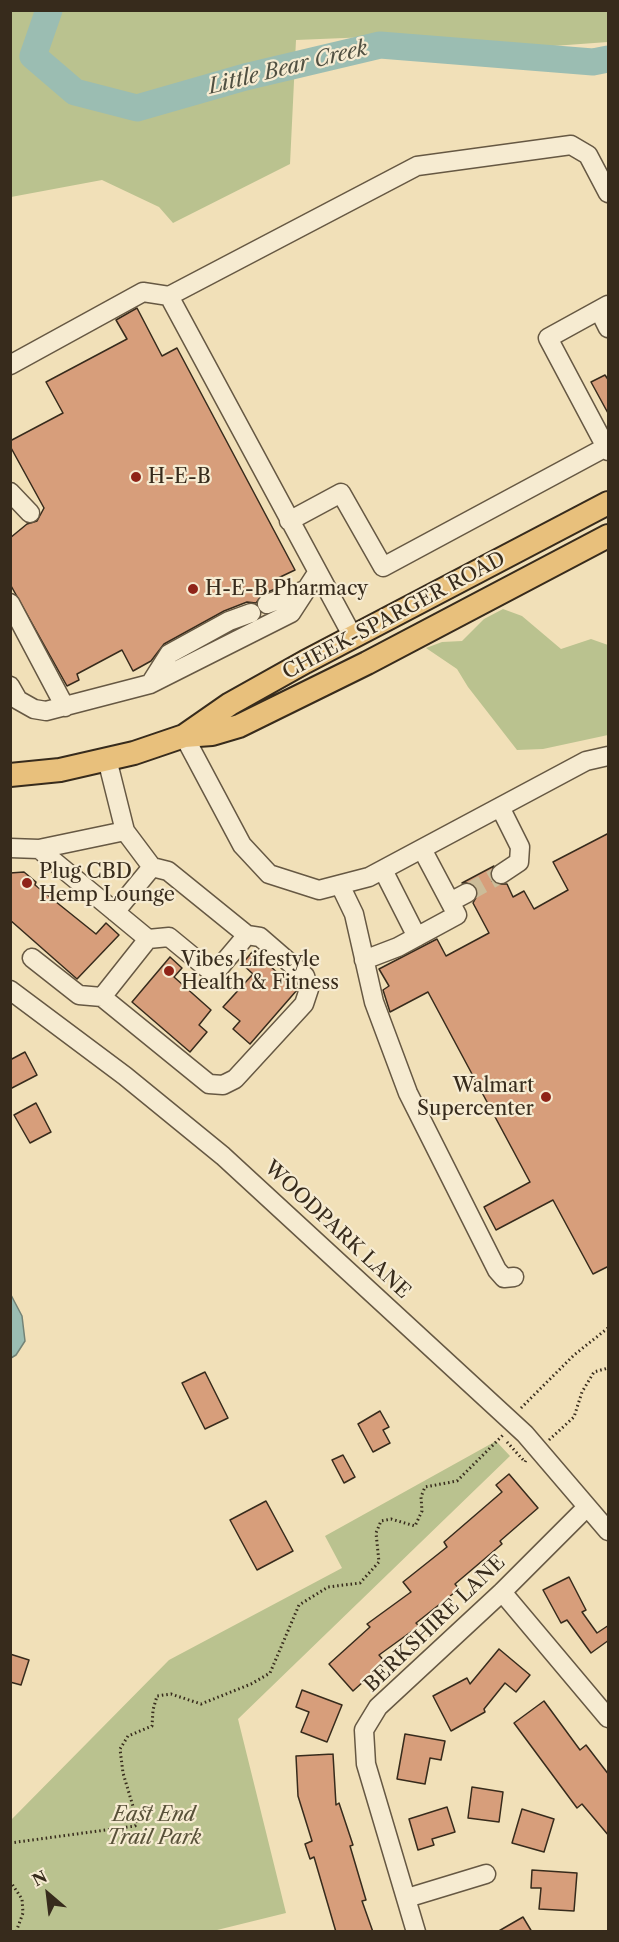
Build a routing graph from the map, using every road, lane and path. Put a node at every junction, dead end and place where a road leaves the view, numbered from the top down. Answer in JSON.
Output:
{"nodes":[{"id":1,"x":609,"y":193,"type":"edge"},
{"id":2,"x":169,"y":296,"type":"junction"},
{"id":3,"x":604,"y":308,"type":"edge"},
{"id":4,"x":609,"y":328,"type":"edge"},
{"id":5,"x":10,"y":365,"type":"edge"},
{"id":6,"x":608,"y":448,"type":"edge"},
{"id":7,"x":10,"y":492,"type":"edge"},
{"id":8,"x":609,"y":503,"type":"edge"},
{"id":9,"x":30,"y":513,"type":"dead end"},
{"id":10,"x":290,"y":521,"type":"junction"},
{"id":11,"x":609,"y":536,"type":"edge"},
{"id":12,"x":504,"y":558,"type":"junction"},
{"id":13,"x":317,"y":573,"type":"junction"},
{"id":14,"x":519,"y":583,"type":"junction"},
{"id":15,"x":305,"y":590,"type":"junction"},
{"id":16,"x":10,"y":603,"type":"edge"},
{"id":17,"x":353,"y":637,"type":"junction"},
{"id":18,"x":367,"y":663,"type":"junction"},
{"id":19,"x":150,"y":684,"type":"junction"},
{"id":20,"x":10,"y":686,"type":"edge"},
{"id":21,"x":64,"y":707,"type":"junction"},
{"id":22,"x":184,"y":736,"type":"junction"},
{"id":23,"x":609,"y":756,"type":"edge"},
{"id":24,"x":107,"y":759,"type":"junction"},
{"id":25,"x":11,"y":773,"type":"edge"},
{"id":26,"x":500,"y":807,"type":"junction"},
{"id":27,"x":125,"y":831,"type":"junction"},
{"id":28,"x":10,"y":848,"type":"edge"},
{"id":29,"x":39,"y":849,"type":"junction"},
{"id":30,"x":422,"y":849,"type":"junction"},
{"id":31,"x":152,"y":867,"type":"junction"},
{"id":32,"x":383,"y":870,"type":"junction"},
{"id":33,"x":501,"y":874,"type":"tunnel mouth"},
{"id":34,"x":340,"y":885,"type":"junction"},
{"id":35,"x":467,"y":893,"type":"tunnel mouth"},
{"id":36,"x":450,"y":902,"type":"junction"},
{"id":37,"x":115,"y":912,"type":"junction"},
{"id":38,"x":247,"y":935,"type":"junction"},
{"id":39,"x":417,"y":937,"type":"junction"},
{"id":40,"x":148,"y":939,"type":"junction"},
{"id":41,"x":32,"y":958,"type":"dead end"},
{"id":42,"x":364,"y":960,"type":"junction"},
{"id":43,"x":10,"y":990,"type":"edge"},
{"id":44,"x":102,"y":997,"type":"junction"},
{"id":45,"x":514,"y":1277,"type":"dead end"},
{"id":46,"x":609,"y":1328,"type":"edge"},
{"id":47,"x":609,"y":1368,"type":"edge"},
{"id":48,"x":507,"y":1430,"type":"junction"},
{"id":49,"x":537,"y":1449,"type":"junction"},
{"id":50,"x":587,"y":1507,"type":"junction"},
{"id":51,"x":609,"y":1531,"type":"edge"},
{"id":52,"x":502,"y":1592,"type":"junction"},
{"id":53,"x":609,"y":1718,"type":"edge"},
{"id":54,"x":10,"y":1844,"type":"edge"},
{"id":55,"x":486,"y":1874,"type":"dead end"},
{"id":56,"x":10,"y":1881,"type":"edge"},
{"id":57,"x":407,"y":1898,"type":"junction"},
{"id":58,"x":15,"y":1932,"type":"edge"},
{"id":59,"x":416,"y":1932,"type":"edge"}],
"edges":[{"from":1,"to":2,"type":"street"},
{"from":2,"to":5,"type":"street"},
{"from":2,"to":10,"type":"street"},
{"from":3,"to":4,"type":"street"},
{"from":3,"to":6,"type":"street"},
{"from":6,"to":10,"type":"street"},
{"from":7,"to":9,"type":"street"},
{"from":8,"to":12,"type":"main road","name":"CHEEK-SPARGER ROAD"},
{"from":10,"to":13,"type":"street"},
{"from":11,"to":14,"type":"main road","name":"CHEEK-SPARGER ROAD"},
{"from":12,"to":14,"type":"main road"},
{"from":12,"to":17,"type":"main road","name":"CHEEK-SPARGER ROAD"},
{"from":13,"to":15,"type":"street"},
{"from":13,"to":17,"type":"street"},
{"from":14,"to":18,"type":"main road","name":"CHEEK-SPARGER ROAD"},
{"from":15,"to":19,"type":"street"},
{"from":15,"to":19,"type":"street"},
{"from":16,"to":21,"type":"street"},
{"from":17,"to":18,"type":"main road"},
{"from":17,"to":22,"type":"main road","name":"CHEEK-SPARGER ROAD"},
{"from":18,"to":22,"type":"main road","name":"CHEEK-SPARGER ROAD"},
{"from":19,"to":21,"type":"street"},
{"from":20,"to":21,"type":"street"},
{"from":22,"to":24,"type":"main road","name":"CHEEK-SPARGER ROAD"},
{"from":22,"to":34,"type":"street"},
{"from":23,"to":26,"type":"street"},
{"from":24,"to":25,"type":"main road","name":"CHEEK-SPARGER ROAD"},
{"from":24,"to":27,"type":"street"},
{"from":26,"to":30,"type":"street"},
{"from":26,"to":33,"type":"street"},
{"from":27,"to":29,"type":"street"},
{"from":27,"to":31,"type":"street"},
{"from":28,"to":29,"type":"street"},
{"from":29,"to":37,"type":"street"},
{"from":30,"to":32,"type":"street"},
{"from":30,"to":36,"type":"street"},
{"from":31,"to":37,"type":"street"},
{"from":31,"to":38,"type":"street"},
{"from":32,"to":34,"type":"street"},
{"from":32,"to":39,"type":"street"},
{"from":34,"to":42,"type":"street"},
{"from":35,"to":36,"type":"street"},
{"from":36,"to":39,"type":"street"},
{"from":37,"to":40,"type":"street"},
{"from":38,"to":40,"type":"street"},
{"from":38,"to":44,"type":"street"},
{"from":39,"to":42,"type":"street"},
{"from":40,"to":44,"type":"street"},
{"from":41,"to":44,"type":"street"},
{"from":42,"to":45,"type":"street"},
{"from":43,"to":48,"type":"street","name":"WOODPARK LANE"},
{"from":46,"to":48,"type":"path"},
{"from":47,"to":49,"type":"path"},
{"from":48,"to":49,"type":"street","name":"WOODPARK LANE"},
{"from":48,"to":49,"type":"path"},
{"from":48,"to":54,"type":"path"},
{"from":49,"to":50,"type":"street","name":"WOODPARK LANE"},
{"from":50,"to":51,"type":"street","name":"WOODPARK LANE"},
{"from":50,"to":52,"type":"street","name":"BERKSHIRE LANE"},
{"from":52,"to":53,"type":"street"},
{"from":52,"to":57,"type":"street","name":"BERKSHIRE LANE"},
{"from":55,"to":57,"type":"street"},
{"from":56,"to":58,"type":"path"},
{"from":57,"to":59,"type":"street","name":"BERKSHIRE LANE"}]}
